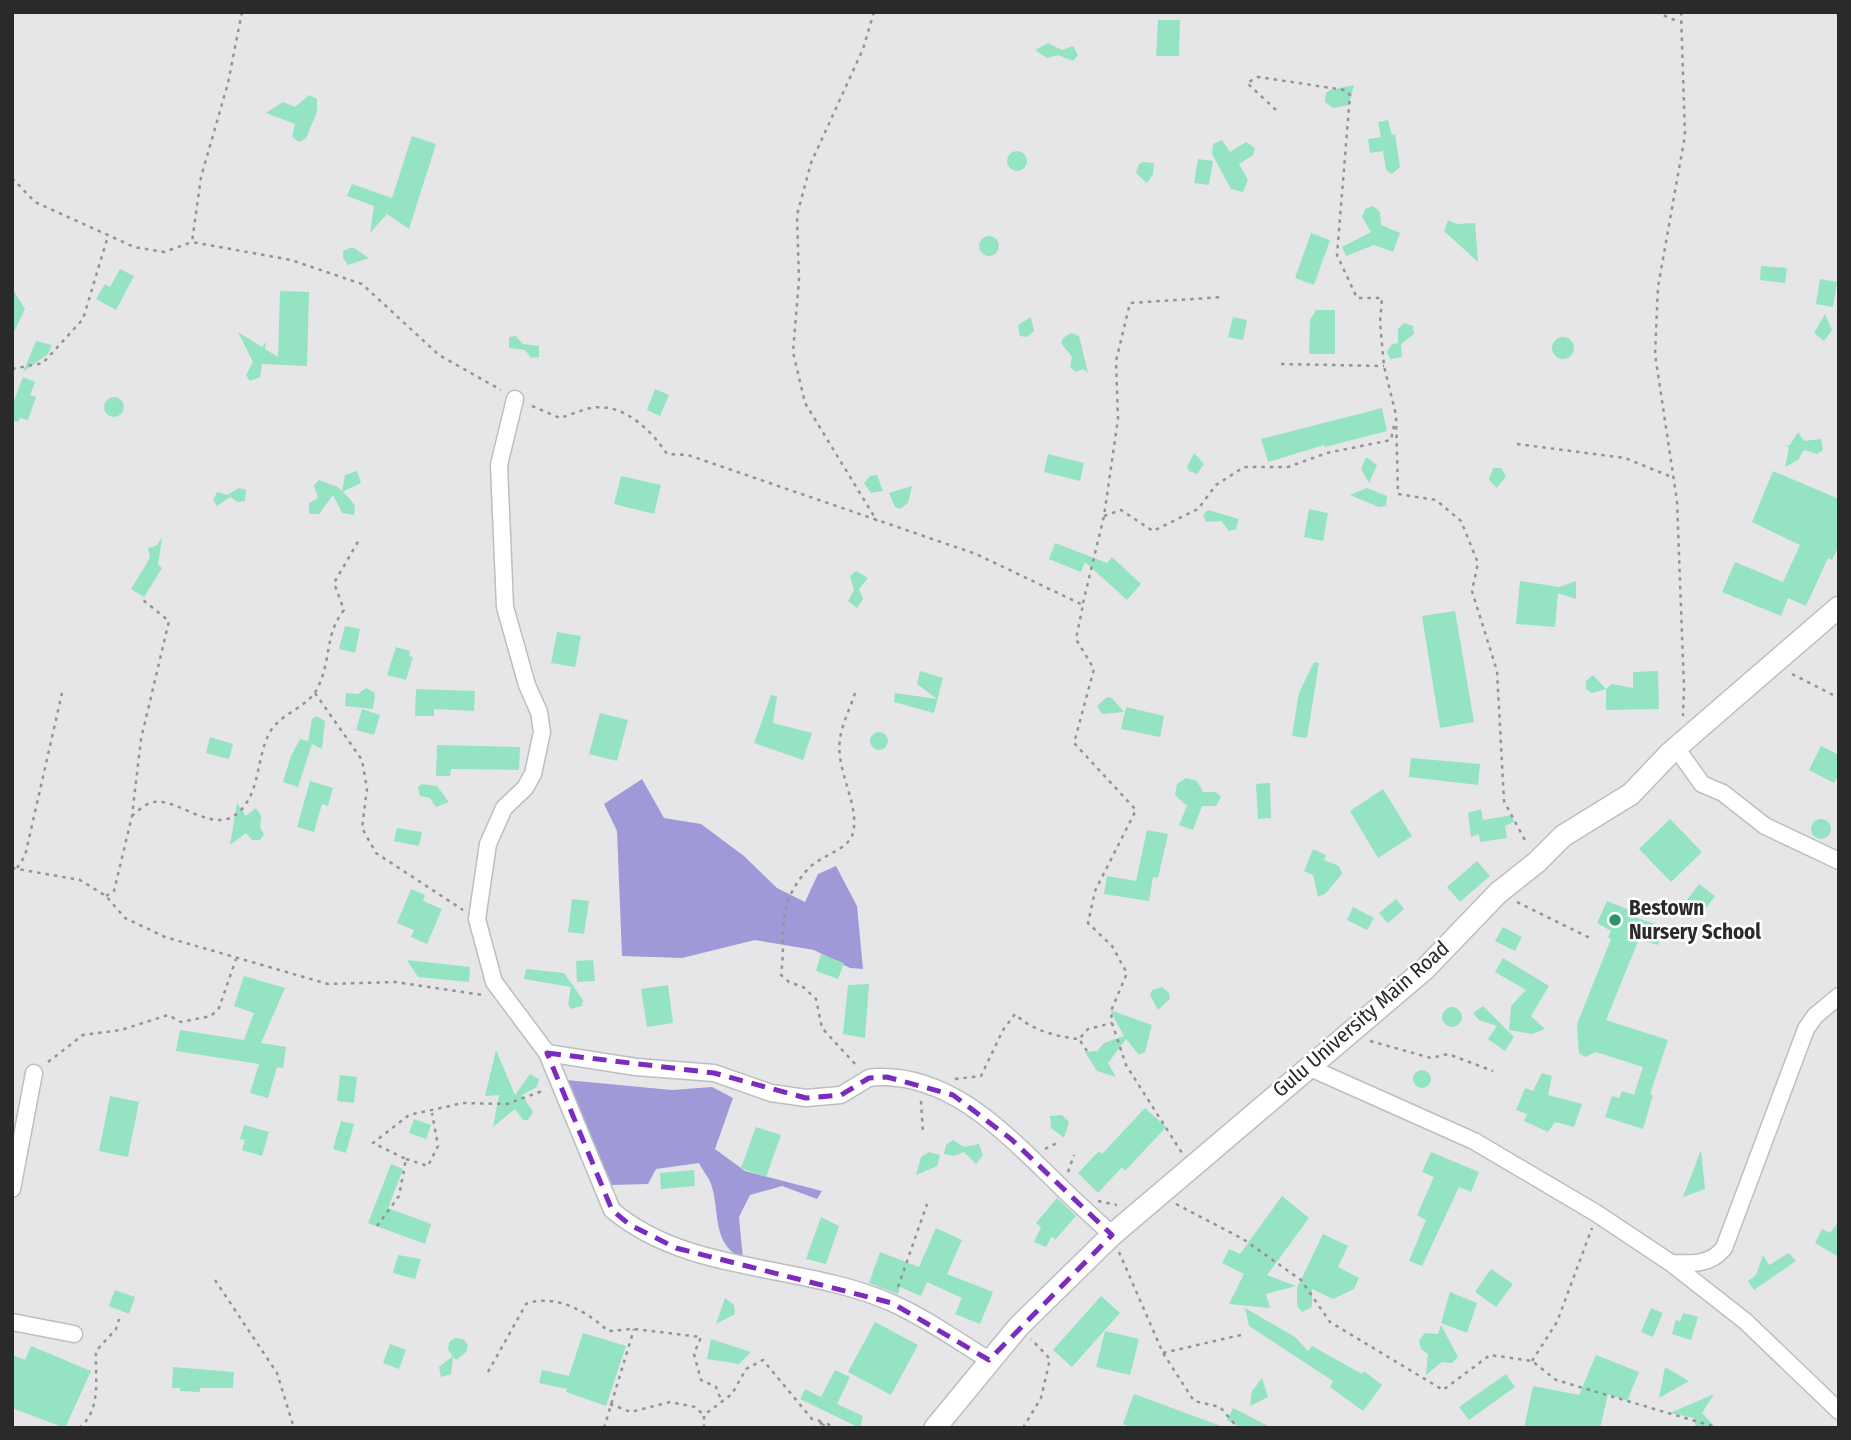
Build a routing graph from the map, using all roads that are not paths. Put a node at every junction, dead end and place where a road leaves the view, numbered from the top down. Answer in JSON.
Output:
{"nodes":[{"id":1,"x":514,"y":398,"type":"road end"},
{"id":2,"x":1839,"y":607,"type":"edge"},
{"id":3,"x":1679,"y":748,"type":"junction"},
{"id":4,"x":1839,"y":862,"type":"edge"},
{"id":5,"x":1839,"y":996,"type":"edge"},
{"id":6,"x":547,"y":1053,"type":"junction"},
{"id":7,"x":1308,"y":1068,"type":"junction"},
{"id":8,"x":34,"y":1073,"type":"road end"},
{"id":9,"x":12,"y":1189,"type":"edge"},
{"id":10,"x":1112,"y":1235,"type":"junction"},
{"id":11,"x":1671,"y":1263,"type":"junction"},
{"id":12,"x":12,"y":1322,"type":"edge"},
{"id":13,"x":74,"y":1334,"type":"dead end"},
{"id":14,"x":989,"y":1360,"type":"junction"},
{"id":15,"x":1839,"y":1411,"type":"edge"},
{"id":16,"x":935,"y":1428,"type":"edge"}],
"edges":[{"from":1,"to":6,"type":"street"},
{"from":2,"to":3,"type":"street","name":"Gulu University Main Road"},
{"from":3,"to":4,"type":"street"},
{"from":3,"to":7,"type":"street","name":"Gulu University Main Road"},
{"from":5,"to":11,"type":"street"},
{"from":6,"to":10,"type":"street"},
{"from":6,"to":14,"type":"street"},
{"from":7,"to":10,"type":"street","name":"Gulu University Main Road"},
{"from":7,"to":11,"type":"street"},
{"from":8,"to":9,"type":"street"},
{"from":10,"to":14,"type":"street","name":"Gulu University Main Road"},
{"from":11,"to":15,"type":"street"},
{"from":12,"to":13,"type":"street"},
{"from":14,"to":16,"type":"street","name":"Gulu University Main Road"}]}
